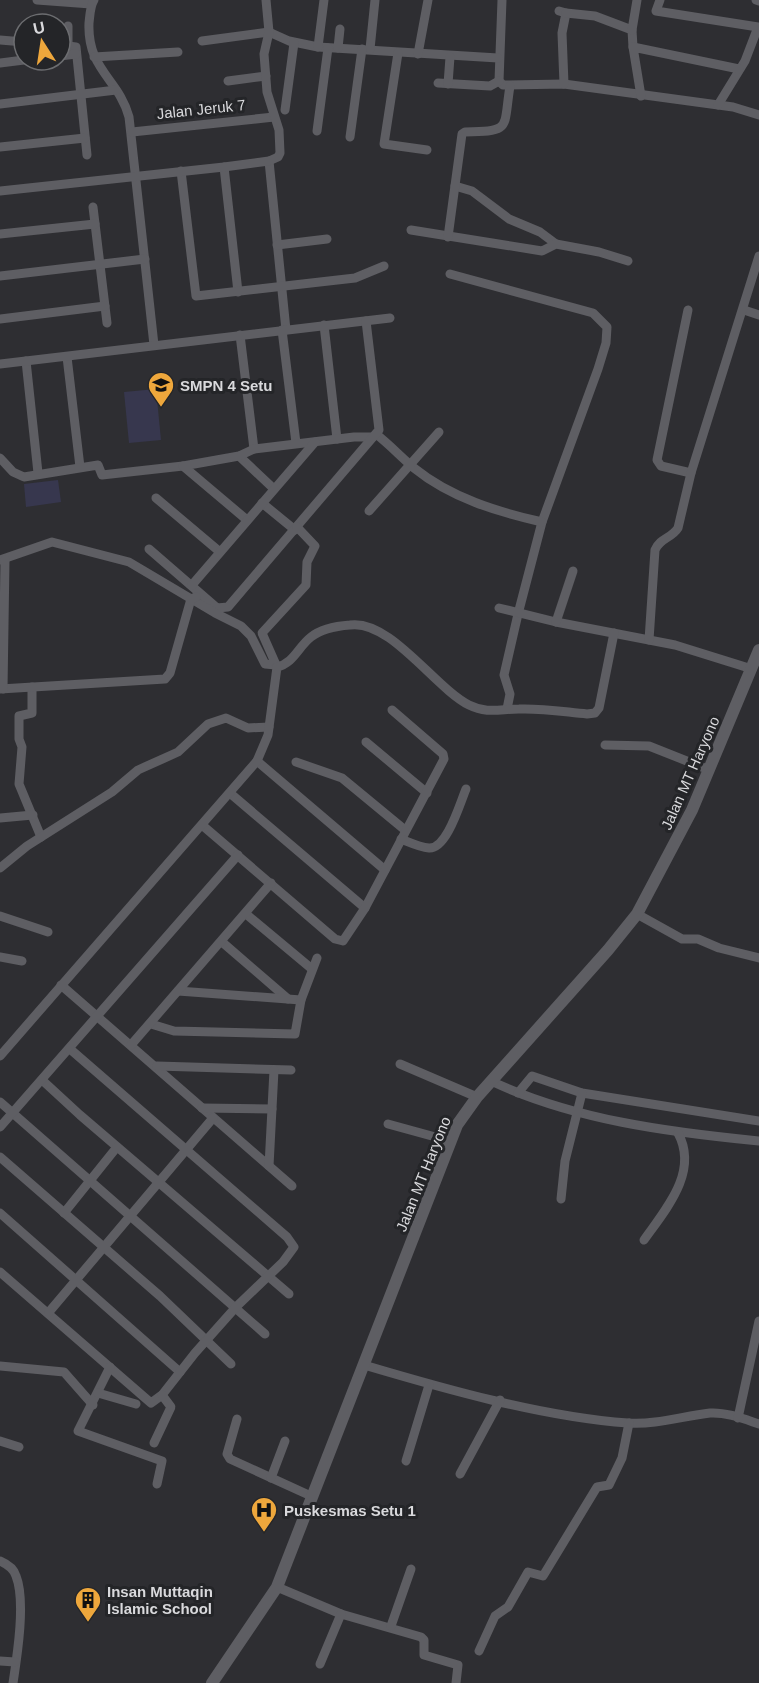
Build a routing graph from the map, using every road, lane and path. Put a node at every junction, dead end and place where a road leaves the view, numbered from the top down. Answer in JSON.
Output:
{"nodes":[{"id":1,"x":37,"y":0,"type":"edge"},
{"id":2,"x":266,"y":0,"type":"edge"},
{"id":3,"x":324,"y":0,"type":"edge"},
{"id":4,"x":375,"y":0,"type":"edge"},
{"id":5,"x":428,"y":0,"type":"edge"},
{"id":6,"x":502,"y":0,"type":"edge"},
{"id":7,"x":660,"y":0,"type":"edge"},
{"id":8,"x":92,"y":2,"type":"edge"},
{"id":9,"x":637,"y":3,"type":"edge"},
{"id":10,"x":656,"y":11,"type":"junction"},
{"id":11,"x":340,"y":29,"type":"dead end"},
{"id":12,"x":632,"y":30,"type":"junction"},
{"id":13,"x":272,"y":34,"type":"junction"},
{"id":14,"x":202,"y":41,"type":"dead end"},
{"id":15,"x":291,"y":42,"type":"junction"},
{"id":16,"x":72,"y":46,"type":"edge"},
{"id":17,"x":633,"y":47,"type":"junction"},
{"id":18,"x":323,"y":48,"type":"junction"},
{"id":19,"x":338,"y":48,"type":"junction"},
{"id":20,"x":366,"y":49,"type":"junction"},
{"id":21,"x":178,"y":52,"type":"dead end"},
{"id":22,"x":398,"y":53,"type":"junction"},
{"id":23,"x":72,"y":54,"type":"edge"},
{"id":24,"x":76,"y":54,"type":"junction"},
{"id":25,"x":418,"y":54,"type":"junction"},
{"id":26,"x":94,"y":57,"type":"junction"},
{"id":27,"x":450,"y":57,"type":"junction"},
{"id":28,"x":498,"y":58,"type":"junction"},
{"id":29,"x":739,"y":69,"type":"junction"},
{"id":30,"x":266,"y":76,"type":"junction"},
{"id":31,"x":228,"y":81,"type":"dead end"},
{"id":32,"x":499,"y":81,"type":"junction"},
{"id":33,"x":564,"y":84,"type":"junction"},
{"id":34,"x":510,"y":86,"type":"junction"},
{"id":35,"x":116,"y":90,"type":"junction"},
{"id":36,"x":82,"y":95,"type":"junction"},
{"id":37,"x":641,"y":96,"type":"junction"},
{"id":38,"x":0,"y":104,"type":"edge"},
{"id":39,"x":718,"y":105,"type":"junction"},
{"id":40,"x":285,"y":110,"type":"dead end"},
{"id":41,"x":759,"y":115,"type":"edge"},
{"id":42,"x":274,"y":117,"type":"junction"},
{"id":43,"x":317,"y":131,"type":"dead end"},
{"id":44,"x":132,"y":132,"type":"junction"},
{"id":45,"x":350,"y":137,"type":"dead end"},
{"id":46,"x":86,"y":138,"type":"junction"},
{"id":47,"x":0,"y":147,"type":"edge"},
{"id":48,"x":427,"y":150,"type":"dead end"},
{"id":49,"x":87,"y":155,"type":"dead end"},
{"id":50,"x":269,"y":161,"type":"junction"},
{"id":51,"x":224,"y":167,"type":"junction"},
{"id":52,"x":181,"y":171,"type":"junction"},
{"id":53,"x":136,"y":176,"type":"junction"},
{"id":54,"x":455,"y":186,"type":"junction"},
{"id":55,"x":0,"y":191,"type":"edge"},
{"id":56,"x":93,"y":207,"type":"dead end"},
{"id":57,"x":95,"y":224,"type":"junction"},
{"id":58,"x":411,"y":230,"type":"dead end"},
{"id":59,"x":0,"y":234,"type":"edge"},
{"id":60,"x":448,"y":237,"type":"junction"},
{"id":61,"x":327,"y":239,"type":"dead end"},
{"id":62,"x":556,"y":244,"type":"junction"},
{"id":63,"x":277,"y":245,"type":"junction"},
{"id":64,"x":759,"y":256,"type":"edge"},
{"id":65,"x":145,"y":259,"type":"junction"},
{"id":66,"x":628,"y":261,"type":"dead end"},
{"id":67,"x":101,"y":265,"type":"junction"},
{"id":68,"x":384,"y":266,"type":"dead end"},
{"id":69,"x":450,"y":274,"type":"dead end"},
{"id":70,"x":0,"y":276,"type":"edge"},
{"id":71,"x":281,"y":288,"type":"junction"},
{"id":72,"x":238,"y":292,"type":"junction"},
{"id":73,"x":105,"y":306,"type":"junction"},
{"id":74,"x":688,"y":310,"type":"dead end"},
{"id":75,"x":744,"y":310,"type":"junction"},
{"id":76,"x":759,"y":315,"type":"edge"},
{"id":77,"x":390,"y":318,"type":"dead end"},
{"id":78,"x":0,"y":319,"type":"edge"},
{"id":79,"x":366,"y":321,"type":"junction"},
{"id":80,"x":107,"y":323,"type":"dead end"},
{"id":81,"x":324,"y":325,"type":"junction"},
{"id":82,"x":284,"y":330,"type":"junction"},
{"id":83,"x":240,"y":335,"type":"junction"},
{"id":84,"x":154,"y":345,"type":"junction"},
{"id":85,"x":67,"y":357,"type":"junction"},
{"id":86,"x":26,"y":361,"type":"junction"},
{"id":87,"x":0,"y":364,"type":"edge"},
{"id":88,"x":439,"y":432,"type":"dead end"},
{"id":89,"x":375,"y":436,"type":"junction"},
{"id":90,"x":337,"y":439,"type":"junction"},
{"id":91,"x":315,"y":442,"type":"junction"},
{"id":92,"x":296,"y":443,"type":"junction"},
{"id":93,"x":254,"y":449,"type":"junction"},
{"id":94,"x":239,"y":456,"type":"junction"},
{"id":95,"x":0,"y":458,"type":"edge"},
{"id":96,"x":410,"y":464,"type":"junction"},
{"id":97,"x":183,"y":466,"type":"junction"},
{"id":98,"x":80,"y":467,"type":"junction"},
{"id":99,"x":38,"y":473,"type":"junction"},
{"id":100,"x":691,"y":473,"type":"junction"},
{"id":101,"x":274,"y":489,"type":"junction"},
{"id":102,"x":156,"y":498,"type":"dead end"},
{"id":103,"x":262,"y":503,"type":"junction"},
{"id":104,"x":369,"y":511,"type":"dead end"},
{"id":105,"x":247,"y":520,"type":"junction"},
{"id":106,"x":542,"y":522,"type":"junction"},
{"id":107,"x":296,"y":528,"type":"junction"},
{"id":108,"x":149,"y":549,"type":"dead end"},
{"id":109,"x":220,"y":552,"type":"junction"},
{"id":110,"x":3,"y":560,"type":"edge"},
{"id":111,"x":573,"y":571,"type":"dead end"},
{"id":112,"x":192,"y":585,"type":"junction"},
{"id":113,"x":202,"y":594,"type":"junction"},
{"id":114,"x":191,"y":599,"type":"junction"},
{"id":115,"x":499,"y":608,"type":"dead end"},
{"id":116,"x":518,"y":614,"type":"junction"},
{"id":117,"x":556,"y":622,"type":"junction"},
{"id":118,"x":614,"y":633,"type":"junction"},
{"id":119,"x":649,"y":640,"type":"junction"},
{"id":120,"x":759,"y":650,"type":"edge"},
{"id":121,"x":277,"y":666,"type":"junction"},
{"id":122,"x":752,"y":669,"type":"junction"},
{"id":123,"x":32,"y":687,"type":"junction"},
{"id":124,"x":2,"y":689,"type":"edge"},
{"id":125,"x":507,"y":709,"type":"junction"},
{"id":126,"x":392,"y":710,"type":"dead end"},
{"id":127,"x":267,"y":727,"type":"junction"},
{"id":128,"x":366,"y":742,"type":"dead end"},
{"id":129,"x":605,"y":745,"type":"dead end"},
{"id":130,"x":257,"y":761,"type":"junction"},
{"id":131,"x":296,"y":762,"type":"dead end"},
{"id":132,"x":707,"y":769,"type":"junction"},
{"id":133,"x":466,"y":789,"type":"dead end"},
{"id":134,"x":427,"y":793,"type":"junction"},
{"id":135,"x":231,"y":794,"type":"junction"},
{"id":136,"x":33,"y":815,"type":"junction"},
{"id":137,"x":0,"y":818,"type":"edge"},
{"id":138,"x":202,"y":825,"type":"junction"},
{"id":139,"x":403,"y":835,"type":"junction"},
{"id":140,"x":41,"y":837,"type":"junction"},
{"id":141,"x":238,"y":855,"type":"junction"},
{"id":142,"x":0,"y":868,"type":"edge"},
{"id":143,"x":385,"y":870,"type":"junction"},
{"id":144,"x":271,"y":883,"type":"junction"},
{"id":145,"x":365,"y":908,"type":"junction"},
{"id":146,"x":246,"y":914,"type":"junction"},
{"id":147,"x":637,"y":914,"type":"junction"},
{"id":148,"x":0,"y":916,"type":"edge"},
{"id":149,"x":48,"y":932,"type":"dead end"},
{"id":150,"x":222,"y":942,"type":"junction"},
{"id":151,"x":0,"y":957,"type":"edge"},
{"id":152,"x":317,"y":958,"type":"dead end"},
{"id":153,"x":759,"y":958,"type":"edge"},
{"id":154,"x":22,"y":961,"type":"dead end"},
{"id":155,"x":312,"y":969,"type":"junction"},
{"id":156,"x":61,"y":985,"type":"junction"},
{"id":157,"x":178,"y":991,"type":"junction"},
{"id":158,"x":288,"y":999,"type":"junction"},
{"id":159,"x":301,"y":1000,"type":"junction"},
{"id":160,"x":97,"y":1017,"type":"junction"},
{"id":161,"x":151,"y":1024,"type":"junction"},
{"id":162,"x":131,"y":1045,"type":"junction"},
{"id":163,"x":70,"y":1049,"type":"junction"},
{"id":164,"x":0,"y":1056,"type":"edge"},
{"id":165,"x":400,"y":1064,"type":"dead end"},
{"id":166,"x":157,"y":1066,"type":"junction"},
{"id":167,"x":274,"y":1070,"type":"junction"},
{"id":168,"x":291,"y":1071,"type":"dead end"},
{"id":169,"x":42,"y":1080,"type":"junction"},
{"id":170,"x":491,"y":1081,"type":"junction"},
{"id":171,"x":518,"y":1093,"type":"junction"},
{"id":172,"x":582,"y":1093,"type":"junction"},
{"id":173,"x":477,"y":1096,"type":"junction"},
{"id":174,"x":0,"y":1102,"type":"edge"},
{"id":175,"x":202,"y":1108,"type":"junction"},
{"id":176,"x":272,"y":1109,"type":"junction"},
{"id":177,"x":576,"y":1111,"type":"junction"},
{"id":178,"x":13,"y":1113,"type":"junction"},
{"id":179,"x":213,"y":1118,"type":"junction"},
{"id":180,"x":759,"y":1121,"type":"edge"},
{"id":181,"x":388,"y":1124,"type":"dead end"},
{"id":182,"x":0,"y":1127,"type":"edge"},
{"id":183,"x":678,"y":1133,"type":"junction"},
{"id":184,"x":450,"y":1141,"type":"junction"},
{"id":185,"x":759,"y":1141,"type":"edge"},
{"id":186,"x":117,"y":1147,"type":"junction"},
{"id":187,"x":186,"y":1150,"type":"junction"},
{"id":188,"x":0,"y":1157,"type":"edge"},
{"id":189,"x":269,"y":1166,"type":"junction"},
{"id":190,"x":90,"y":1180,"type":"junction"},
{"id":191,"x":158,"y":1183,"type":"junction"},
{"id":192,"x":292,"y":1186,"type":"dead end"},
{"id":193,"x":561,"y":1199,"type":"dead end"},
{"id":194,"x":0,"y":1213,"type":"edge"},
{"id":195,"x":64,"y":1213,"type":"junction"},
{"id":196,"x":131,"y":1214,"type":"junction"},
{"id":197,"x":644,"y":1240,"type":"dead end"},
{"id":198,"x":104,"y":1247,"type":"junction"},
{"id":199,"x":0,"y":1272,"type":"edge"},
{"id":200,"x":268,"y":1276,"type":"junction"},
{"id":201,"x":77,"y":1279,"type":"junction"},
{"id":202,"x":289,"y":1294,"type":"dead end"},
{"id":203,"x":236,"y":1307,"type":"junction"},
{"id":204,"x":49,"y":1312,"type":"junction"},
{"id":205,"x":759,"y":1321,"type":"edge"},
{"id":206,"x":265,"y":1334,"type":"dead end"},
{"id":207,"x":206,"y":1340,"type":"junction"},
{"id":208,"x":231,"y":1364,"type":"dead end"},
{"id":209,"x":364,"y":1365,"type":"junction"},
{"id":210,"x":0,"y":1366,"type":"edge"},
{"id":211,"x":110,"y":1367,"type":"junction"},
{"id":212,"x":180,"y":1372,"type":"junction"},
{"id":213,"x":429,"y":1385,"type":"junction"},
{"id":214,"x":98,"y":1393,"type":"junction"},
{"id":215,"x":162,"y":1395,"type":"junction"},
{"id":216,"x":500,"y":1400,"type":"junction"},
{"id":217,"x":136,"y":1404,"type":"dead end"},
{"id":218,"x":93,"y":1405,"type":"junction"},
{"id":219,"x":738,"y":1418,"type":"junction"},
{"id":220,"x":237,"y":1419,"type":"dead end"},
{"id":221,"x":629,"y":1423,"type":"junction"},
{"id":222,"x":759,"y":1424,"type":"edge"},
{"id":223,"x":0,"y":1441,"type":"edge"},
{"id":224,"x":285,"y":1441,"type":"dead end"},
{"id":225,"x":154,"y":1443,"type":"dead end"},
{"id":226,"x":19,"y":1447,"type":"dead end"},
{"id":227,"x":406,"y":1461,"type":"dead end"},
{"id":228,"x":460,"y":1474,"type":"dead end"},
{"id":229,"x":271,"y":1478,"type":"junction"},
{"id":230,"x":157,"y":1484,"type":"dead end"},
{"id":231,"x":311,"y":1496,"type":"junction"},
{"id":232,"x":0,"y":1561,"type":"edge"},
{"id":233,"x":411,"y":1569,"type":"dead end"},
{"id":234,"x":277,"y":1587,"type":"junction"},
{"id":235,"x":341,"y":1614,"type":"junction"},
{"id":236,"x":391,"y":1626,"type":"junction"},
{"id":237,"x":479,"y":1651,"type":"dead end"},
{"id":238,"x":0,"y":1661,"type":"edge"},
{"id":239,"x":15,"y":1662,"type":"junction"},
{"id":240,"x":320,"y":1664,"type":"dead end"},
{"id":241,"x":13,"y":1683,"type":"edge"},
{"id":242,"x":212,"y":1683,"type":"edge"},
{"id":243,"x":456,"y":1683,"type":"edge"}],
"edges":[{"from":1,"to":8,"type":"street"},
{"from":2,"to":13,"type":"street"},
{"from":3,"to":18,"type":"street"},
{"from":4,"to":20,"type":"street"},
{"from":5,"to":25,"type":"street"},
{"from":6,"to":28,"type":"street"},
{"from":7,"to":10,"type":"street"},
{"from":8,"to":26,"type":"street"},
{"from":9,"to":10,"type":"street"},
{"from":9,"to":12,"type":"street"},
{"from":10,"to":29,"type":"street"},
{"from":11,"to":19,"type":"street"},
{"from":12,"to":17,"type":"street"},
{"from":12,"to":33,"type":"street"},
{"from":13,"to":14,"type":"street"},
{"from":13,"to":15,"type":"street"},
{"from":13,"to":30,"type":"street"},
{"from":15,"to":18,"type":"street"},
{"from":15,"to":40,"type":"street"},
{"from":16,"to":24,"type":"street"},
{"from":17,"to":29,"type":"street"},
{"from":17,"to":37,"type":"street"},
{"from":18,"to":19,"type":"street"},
{"from":18,"to":43,"type":"street"},
{"from":19,"to":20,"type":"street"},
{"from":20,"to":22,"type":"street"},
{"from":20,"to":45,"type":"street"},
{"from":21,"to":26,"type":"street"},
{"from":22,"to":25,"type":"street"},
{"from":22,"to":48,"type":"street"},
{"from":23,"to":24,"type":"street"},
{"from":24,"to":36,"type":"street"},
{"from":25,"to":27,"type":"street"},
{"from":26,"to":35,"type":"street"},
{"from":27,"to":28,"type":"street"},
{"from":27,"to":32,"type":"street"},
{"from":28,"to":32,"type":"street"},
{"from":29,"to":39,"type":"street"},
{"from":30,"to":31,"type":"street"},
{"from":30,"to":42,"type":"street"},
{"from":32,"to":34,"type":"street"},
{"from":33,"to":34,"type":"street"},
{"from":33,"to":37,"type":"street"},
{"from":34,"to":54,"type":"street"},
{"from":35,"to":36,"type":"street"},
{"from":35,"to":44,"type":"street"},
{"from":36,"to":38,"type":"street"},
{"from":36,"to":46,"type":"street"},
{"from":37,"to":39,"type":"street"},
{"from":39,"to":41,"type":"street"},
{"from":42,"to":44,"type":"street","name":"Jalan Jeruk 7"},
{"from":42,"to":50,"type":"street"},
{"from":44,"to":53,"type":"street"},
{"from":46,"to":47,"type":"street"},
{"from":46,"to":49,"type":"street"},
{"from":50,"to":51,"type":"street"},
{"from":50,"to":63,"type":"street"},
{"from":51,"to":52,"type":"street"},
{"from":51,"to":72,"type":"street"},
{"from":52,"to":53,"type":"street"},
{"from":52,"to":72,"type":"street"},
{"from":53,"to":55,"type":"street"},
{"from":53,"to":65,"type":"street"},
{"from":54,"to":60,"type":"street"},
{"from":54,"to":62,"type":"street"},
{"from":56,"to":57,"type":"street"},
{"from":57,"to":59,"type":"street"},
{"from":57,"to":67,"type":"street"},
{"from":58,"to":60,"type":"street"},
{"from":60,"to":62,"type":"street"},
{"from":61,"to":63,"type":"street"},
{"from":62,"to":66,"type":"street"},
{"from":63,"to":71,"type":"street"},
{"from":64,"to":75,"type":"street"},
{"from":65,"to":67,"type":"street"},
{"from":65,"to":84,"type":"street"},
{"from":67,"to":70,"type":"street"},
{"from":67,"to":73,"type":"street"},
{"from":68,"to":71,"type":"street"},
{"from":69,"to":106,"type":"street"},
{"from":71,"to":72,"type":"street"},
{"from":71,"to":82,"type":"street"},
{"from":73,"to":78,"type":"street"},
{"from":73,"to":80,"type":"street"},
{"from":74,"to":100,"type":"street"},
{"from":75,"to":76,"type":"street"},
{"from":75,"to":100,"type":"street"},
{"from":77,"to":79,"type":"street"},
{"from":79,"to":81,"type":"street"},
{"from":79,"to":89,"type":"street"},
{"from":81,"to":82,"type":"street"},
{"from":81,"to":90,"type":"street"},
{"from":82,"to":83,"type":"street"},
{"from":82,"to":92,"type":"street"},
{"from":83,"to":84,"type":"street"},
{"from":83,"to":93,"type":"street"},
{"from":84,"to":85,"type":"street"},
{"from":85,"to":86,"type":"street"},
{"from":85,"to":98,"type":"street"},
{"from":86,"to":87,"type":"street"},
{"from":86,"to":99,"type":"street"},
{"from":88,"to":96,"type":"street"},
{"from":89,"to":90,"type":"street"},
{"from":89,"to":96,"type":"street"},
{"from":89,"to":107,"type":"street"},
{"from":90,"to":91,"type":"street"},
{"from":91,"to":92,"type":"street"},
{"from":91,"to":101,"type":"street"},
{"from":92,"to":93,"type":"street"},
{"from":93,"to":94,"type":"street"},
{"from":94,"to":97,"type":"street"},
{"from":94,"to":101,"type":"street"},
{"from":95,"to":99,"type":"street"},
{"from":96,"to":104,"type":"street"},
{"from":96,"to":106,"type":"street"},
{"from":97,"to":98,"type":"street"},
{"from":97,"to":105,"type":"street"},
{"from":98,"to":99,"type":"street"},
{"from":100,"to":119,"type":"street"},
{"from":101,"to":103,"type":"street"},
{"from":102,"to":109,"type":"street"},
{"from":103,"to":105,"type":"street"},
{"from":103,"to":107,"type":"street"},
{"from":105,"to":109,"type":"street"},
{"from":106,"to":116,"type":"street"},
{"from":107,"to":113,"type":"street"},
{"from":107,"to":121,"type":"street"},
{"from":108,"to":112,"type":"street"},
{"from":109,"to":112,"type":"street"},
{"from":110,"to":114,"type":"street"},
{"from":110,"to":124,"type":"street"},
{"from":111,"to":117,"type":"street"},
{"from":112,"to":113,"type":"street"},
{"from":113,"to":114,"type":"street"},
{"from":114,"to":121,"type":"street"},
{"from":114,"to":123,"type":"street"},
{"from":115,"to":116,"type":"street"},
{"from":116,"to":117,"type":"street"},
{"from":116,"to":125,"type":"street"},
{"from":117,"to":118,"type":"street"},
{"from":118,"to":119,"type":"street"},
{"from":118,"to":125,"type":"street"},
{"from":119,"to":122,"type":"street"},
{"from":120,"to":122,"type":"main road","name":"Jalan MT Haryono"},
{"from":121,"to":125,"type":"street"},
{"from":121,"to":127,"type":"street"},
{"from":122,"to":132,"type":"main road","name":"Jalan MT Haryono"},
{"from":123,"to":124,"type":"street"},
{"from":123,"to":136,"type":"street"},
{"from":126,"to":134,"type":"street"},
{"from":127,"to":130,"type":"street"},
{"from":127,"to":140,"type":"street"},
{"from":128,"to":134,"type":"street"},
{"from":129,"to":132,"type":"street"},
{"from":130,"to":135,"type":"street"},
{"from":130,"to":143,"type":"street"},
{"from":131,"to":139,"type":"street"},
{"from":132,"to":147,"type":"main road","name":"Jalan MT Haryono"},
{"from":133,"to":139,"type":"street"},
{"from":134,"to":139,"type":"street"},
{"from":135,"to":138,"type":"street"},
{"from":135,"to":145,"type":"street"},
{"from":136,"to":137,"type":"street"},
{"from":136,"to":140,"type":"street"},
{"from":138,"to":141,"type":"street"},
{"from":138,"to":156,"type":"street"},
{"from":139,"to":143,"type":"street"},
{"from":140,"to":142,"type":"street"},
{"from":141,"to":144,"type":"street"},
{"from":141,"to":160,"type":"street"},
{"from":143,"to":145,"type":"street"},
{"from":144,"to":145,"type":"street"},
{"from":144,"to":146,"type":"street"},
{"from":146,"to":150,"type":"street"},
{"from":146,"to":155,"type":"street"},
{"from":147,"to":153,"type":"street"},
{"from":147,"to":170,"type":"main road","name":"Jalan MT Haryono"},
{"from":148,"to":149,"type":"street"},
{"from":150,"to":157,"type":"street"},
{"from":150,"to":158,"type":"street"},
{"from":151,"to":154,"type":"street"},
{"from":152,"to":155,"type":"street"},
{"from":155,"to":159,"type":"street"},
{"from":156,"to":160,"type":"street"},
{"from":156,"to":164,"type":"street"},
{"from":157,"to":158,"type":"street"},
{"from":157,"to":161,"type":"street"},
{"from":158,"to":159,"type":"street"},
{"from":159,"to":161,"type":"street"},
{"from":160,"to":162,"type":"street"},
{"from":160,"to":163,"type":"street"},
{"from":161,"to":162,"type":"street"},
{"from":162,"to":166,"type":"street"},
{"from":163,"to":169,"type":"street"},
{"from":163,"to":187,"type":"street"},
{"from":165,"to":173,"type":"street"},
{"from":166,"to":167,"type":"street"},
{"from":166,"to":175,"type":"street"},
{"from":167,"to":168,"type":"street"},
{"from":167,"to":176,"type":"street"},
{"from":169,"to":178,"type":"street"},
{"from":169,"to":186,"type":"street"},
{"from":170,"to":171,"type":"street"},
{"from":170,"to":173,"type":"main road","name":"Jalan MT Haryono"},
{"from":171,"to":172,"type":"street"},
{"from":171,"to":177,"type":"street"},
{"from":172,"to":177,"type":"street"},
{"from":172,"to":180,"type":"street"},
{"from":173,"to":184,"type":"main road","name":"Jalan MT Haryono"},
{"from":174,"to":178,"type":"street"},
{"from":175,"to":176,"type":"street"},
{"from":175,"to":179,"type":"street"},
{"from":176,"to":189,"type":"street"},
{"from":177,"to":183,"type":"street"},
{"from":177,"to":193,"type":"street"},
{"from":178,"to":182,"type":"street"},
{"from":178,"to":190,"type":"street"},
{"from":179,"to":187,"type":"street"},
{"from":179,"to":189,"type":"street"},
{"from":181,"to":184,"type":"street"},
{"from":183,"to":185,"type":"street"},
{"from":183,"to":197,"type":"street"},
{"from":184,"to":209,"type":"main road","name":"Jalan MT Haryono"},
{"from":186,"to":190,"type":"street"},
{"from":186,"to":191,"type":"street"},
{"from":187,"to":191,"type":"street"},
{"from":187,"to":200,"type":"street"},
{"from":188,"to":195,"type":"street"},
{"from":189,"to":192,"type":"street"},
{"from":190,"to":195,"type":"street"},
{"from":190,"to":196,"type":"street"},
{"from":191,"to":196,"type":"street"},
{"from":191,"to":200,"type":"street"},
{"from":194,"to":201,"type":"street"},
{"from":195,"to":198,"type":"street"},
{"from":196,"to":198,"type":"street"},
{"from":196,"to":203,"type":"street"},
{"from":198,"to":201,"type":"street"},
{"from":198,"to":207,"type":"street"},
{"from":199,"to":204,"type":"street"},
{"from":200,"to":202,"type":"street"},
{"from":200,"to":203,"type":"street"},
{"from":201,"to":204,"type":"street"},
{"from":201,"to":212,"type":"street"},
{"from":203,"to":206,"type":"street"},
{"from":203,"to":207,"type":"street"},
{"from":204,"to":211,"type":"street"},
{"from":205,"to":219,"type":"street"},
{"from":207,"to":208,"type":"street"},
{"from":207,"to":212,"type":"street"},
{"from":209,"to":213,"type":"street"},
{"from":209,"to":231,"type":"main road","name":"Jalan MT Haryono"},
{"from":210,"to":218,"type":"street"},
{"from":211,"to":214,"type":"street"},
{"from":211,"to":215,"type":"street"},
{"from":212,"to":215,"type":"street"},
{"from":213,"to":216,"type":"street"},
{"from":213,"to":227,"type":"street"},
{"from":214,"to":217,"type":"street"},
{"from":214,"to":218,"type":"street"},
{"from":215,"to":225,"type":"street"},
{"from":216,"to":221,"type":"street"},
{"from":216,"to":228,"type":"street"},
{"from":218,"to":230,"type":"street"},
{"from":219,"to":221,"type":"street"},
{"from":219,"to":222,"type":"street"},
{"from":220,"to":229,"type":"street"},
{"from":221,"to":237,"type":"street"},
{"from":223,"to":226,"type":"street"},
{"from":224,"to":229,"type":"street"},
{"from":229,"to":231,"type":"street"},
{"from":231,"to":234,"type":"main road","name":"Jalan MT Haryono"},
{"from":232,"to":239,"type":"street"},
{"from":233,"to":236,"type":"street"},
{"from":234,"to":235,"type":"street"},
{"from":234,"to":242,"type":"main road","name":"Jalan MT Haryono"},
{"from":235,"to":236,"type":"street"},
{"from":235,"to":240,"type":"street"},
{"from":236,"to":243,"type":"street"},
{"from":238,"to":239,"type":"street"},
{"from":239,"to":241,"type":"street"}]}
